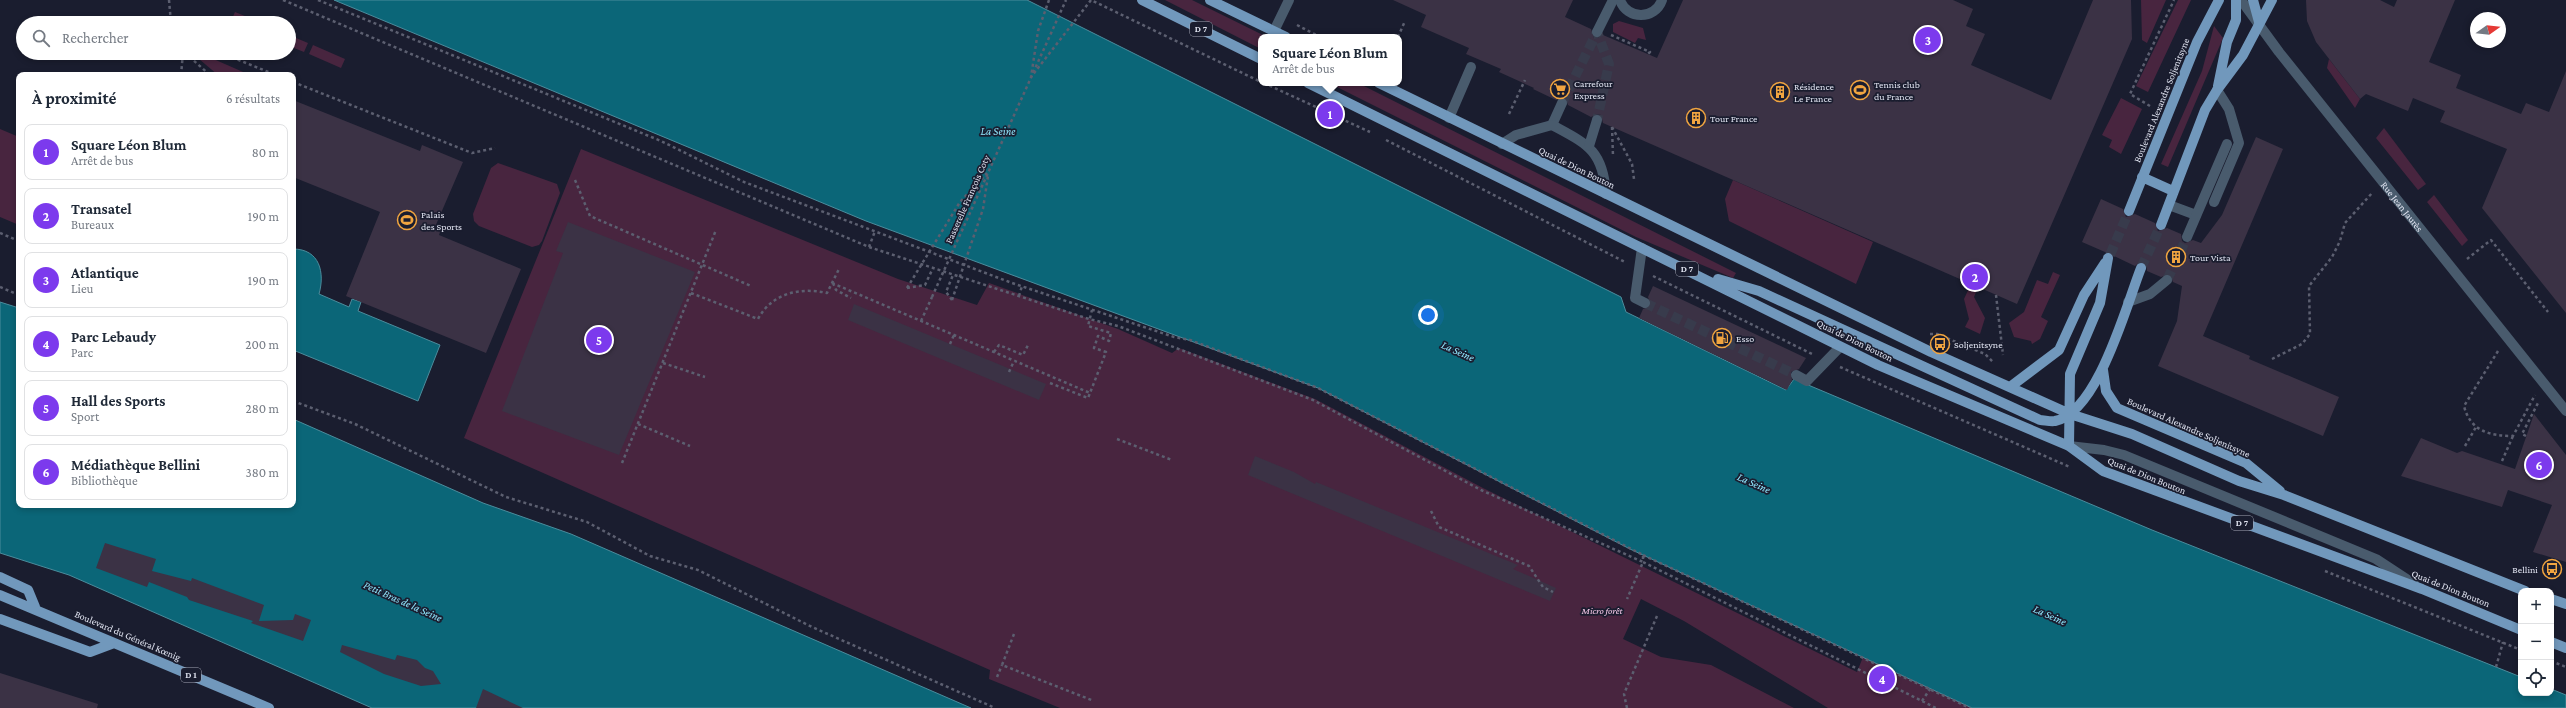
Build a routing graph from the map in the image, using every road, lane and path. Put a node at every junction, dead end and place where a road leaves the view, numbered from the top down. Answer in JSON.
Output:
{"nodes":[{"id":1,"x":169,"y":0,"type":"edge"},
{"id":2,"x":283,"y":0,"type":"edge"},
{"id":3,"x":318,"y":0,"type":"edge"},
{"id":4,"x":1049,"y":0,"type":"edge"},
{"id":5,"x":1066,"y":0,"type":"edge"},
{"id":6,"x":1091,"y":0,"type":"edge"},
{"id":7,"x":1142,"y":0,"type":"edge"},
{"id":8,"x":1210,"y":0,"type":"edge"},
{"id":9,"x":1289,"y":0,"type":"edge"},
{"id":10,"x":1613,"y":0,"type":"edge"},
{"id":11,"x":1620,"y":0,"type":"edge"},
{"id":12,"x":1662,"y":0,"type":"edge"},
{"id":13,"x":2174,"y":0,"type":"edge"},
{"id":14,"x":2219,"y":0,"type":"edge"},
{"id":15,"x":2236,"y":0,"type":"edge"},
{"id":16,"x":2241,"y":0,"type":"edge"},
{"id":17,"x":2253,"y":0,"type":"edge"},
{"id":18,"x":2272,"y":0,"type":"edge"},
{"id":19,"x":170,"y":16,"type":"edge"},
{"id":20,"x":1405,"y":21,"type":"dead end"},
{"id":21,"x":2259,"y":22,"type":"junction"},
{"id":22,"x":1597,"y":30,"type":"joint"},
{"id":23,"x":1274,"y":31,"type":"junction"},
{"id":24,"x":1280,"y":34,"type":"edge"},
{"id":25,"x":1399,"y":34,"type":"edge"},
{"id":26,"x":1648,"y":54,"type":"dead end"},
{"id":27,"x":1258,"y":58,"type":"edge"},
{"id":28,"x":183,"y":60,"type":"edge"},
{"id":29,"x":192,"y":60,"type":"edge"},
{"id":30,"x":238,"y":60,"type":"edge"},
{"id":31,"x":1471,"y":67,"type":"dead end"},
{"id":32,"x":181,"y":72,"type":"edge"},
{"id":33,"x":206,"y":72,"type":"edge"},
{"id":34,"x":268,"y":72,"type":"edge"},
{"id":35,"x":1031,"y":77,"type":"junction"},
{"id":36,"x":1525,"y":80,"type":"dead end"},
{"id":37,"x":1258,"y":81,"type":"edge"},
{"id":38,"x":296,"y":83,"type":"edge"},
{"id":39,"x":1270,"y":86,"type":"edge"},
{"id":40,"x":1314,"y":86,"type":"edge"},
{"id":41,"x":1385,"y":86,"type":"edge"},
{"id":42,"x":2217,"y":90,"type":"junction"},
{"id":43,"x":1562,"y":103,"type":"tunnel mouth"},
{"id":44,"x":2150,"y":106,"type":"dead end"},
{"id":45,"x":1509,"y":114,"type":"dead end"},
{"id":46,"x":1449,"y":118,"type":"junction"},
{"id":47,"x":1597,"y":120,"type":"tunnel mouth"},
{"id":48,"x":1552,"y":125,"type":"junction"},
{"id":49,"x":1375,"y":135,"type":"dead end"},
{"id":50,"x":1382,"y":138,"type":"dead end"},
{"id":51,"x":1502,"y":144,"type":"junction"},
{"id":52,"x":2227,"y":144,"type":"dead end"},
{"id":53,"x":1589,"y":146,"type":"junction"},
{"id":54,"x":494,"y":148,"type":"dead end"},
{"id":55,"x":1614,"y":162,"type":"dead end"},
{"id":56,"x":988,"y":172,"type":"junction"},
{"id":57,"x":2142,"y":177,"type":"junction"},
{"id":58,"x":1634,"y":179,"type":"dead end"},
{"id":59,"x":575,"y":180,"type":"dead end"},
{"id":60,"x":2383,"y":182,"type":"junction"},
{"id":61,"x":2173,"y":192,"type":"junction"},
{"id":62,"x":1606,"y":194,"type":"junction"},
{"id":63,"x":2214,"y":202,"type":"dead end"},
{"id":64,"x":2169,"y":205,"type":"junction"},
{"id":65,"x":2129,"y":211,"type":"tunnel mouth"},
{"id":66,"x":2196,"y":215,"type":"junction"},
{"id":67,"x":2161,"y":225,"type":"tunnel mouth"},
{"id":68,"x":716,"y":230,"type":"dead end"},
{"id":69,"x":875,"y":231,"type":"junction"},
{"id":70,"x":0,"y":233,"type":"edge"},
{"id":71,"x":2186,"y":237,"type":"tunnel mouth"},
{"id":72,"x":16,"y":240,"type":"edge"},
{"id":73,"x":869,"y":248,"type":"junction"},
{"id":74,"x":1642,"y":248,"type":"junction"},
{"id":75,"x":2467,"y":259,"type":"dead end"},
{"id":76,"x":702,"y":264,"type":"junction"},
{"id":77,"x":933,"y":268,"type":"junction"},
{"id":78,"x":2141,"y":268,"type":"tunnel mouth"},
{"id":79,"x":839,"y":269,"type":"dead end"},
{"id":80,"x":1639,"y":269,"type":"junction"},
{"id":81,"x":1692,"y":272,"type":"junction"},
{"id":82,"x":953,"y":275,"type":"junction"},
{"id":83,"x":2167,"y":280,"type":"tunnel mouth"},
{"id":84,"x":832,"y":283,"type":"junction"},
{"id":85,"x":751,"y":286,"type":"dead end"},
{"id":86,"x":1022,"y":286,"type":"junction"},
{"id":87,"x":0,"y":287,"type":"edge"},
{"id":88,"x":691,"y":293,"type":"junction"},
{"id":89,"x":16,"y":294,"type":"edge"},
{"id":90,"x":1996,"y":295,"type":"dead end"},
{"id":91,"x":1019,"y":296,"type":"junction"},
{"id":92,"x":851,"y":298,"type":"dead end"},
{"id":93,"x":2128,"y":302,"type":"junction"},
{"id":94,"x":1645,"y":303,"type":"tunnel mouth"},
{"id":95,"x":1092,"y":310,"type":"junction"},
{"id":96,"x":2548,"y":312,"type":"dead end"},
{"id":97,"x":1089,"y":319,"type":"junction"},
{"id":98,"x":921,"y":321,"type":"junction"},
{"id":99,"x":954,"y":335,"type":"junction"},
{"id":100,"x":2507,"y":337,"type":"junction"},
{"id":101,"x":950,"y":344,"type":"dead end"},
{"id":102,"x":1028,"y":345,"type":"dead end"},
{"id":103,"x":1840,"y":346,"type":"junction"},
{"id":104,"x":994,"y":352,"type":"junction"},
{"id":105,"x":2002,"y":355,"type":"dead end"},
{"id":106,"x":2272,"y":359,"type":"dead end"},
{"id":107,"x":1014,"y":361,"type":"junction"},
{"id":108,"x":663,"y":363,"type":"junction"},
{"id":109,"x":2103,"y":368,"type":"junction"},
{"id":110,"x":1009,"y":372,"type":"dead end"},
{"id":111,"x":1796,"y":375,"type":"tunnel mouth"},
{"id":112,"x":705,"y":377,"type":"dead end"},
{"id":113,"x":1050,"y":383,"type":"dead end"},
{"id":114,"x":2544,"y":384,"type":"junction"},
{"id":115,"x":2010,"y":387,"type":"junction"},
{"id":116,"x":1090,"y":393,"type":"junction"},
{"id":117,"x":296,"y":402,"type":"edge"},
{"id":118,"x":2566,"y":410,"type":"edge"},
{"id":119,"x":2070,"y":414,"type":"junction"},
{"id":120,"x":638,"y":424,"type":"junction"},
{"id":121,"x":2476,"y":428,"type":"junction"},
{"id":122,"x":2513,"y":436,"type":"junction"},
{"id":123,"x":2526,"y":436,"type":"dead end"},
{"id":124,"x":1117,"y":439,"type":"dead end"},
{"id":125,"x":690,"y":446,"type":"dead end"},
{"id":126,"x":2069,"y":446,"type":"junction"},
{"id":127,"x":2465,"y":446,"type":"dead end"},
{"id":128,"x":1172,"y":460,"type":"dead end"},
{"id":129,"x":2502,"y":460,"type":"dead end"},
{"id":130,"x":622,"y":463,"type":"dead end"},
{"id":131,"x":2284,"y":495,"type":"junction"},
{"id":132,"x":1431,"y":510,"type":"dead end"},
{"id":133,"x":1643,"y":555,"type":"junction"},
{"id":134,"x":1643,"y":562,"type":"junction"},
{"id":135,"x":0,"y":577,"type":"edge"},
{"id":136,"x":2518,"y":588,"type":"edge"},
{"id":137,"x":2422,"y":589,"type":"junction"},
{"id":138,"x":1553,"y":592,"type":"dead end"},
{"id":139,"x":0,"y":594,"type":"edge"},
{"id":140,"x":1627,"y":599,"type":"dead end"},
{"id":141,"x":2554,"y":601,"type":"edge"},
{"id":142,"x":2566,"y":604,"type":"edge"},
{"id":143,"x":35,"y":607,"type":"junction"},
{"id":144,"x":1657,"y":616,"type":"dead end"},
{"id":145,"x":0,"y":619,"type":"edge"},
{"id":146,"x":2518,"y":629,"type":"edge"},
{"id":147,"x":1014,"y":634,"type":"dead end"},
{"id":148,"x":114,"y":643,"type":"junction"},
{"id":149,"x":2554,"y":643,"type":"edge"},
{"id":150,"x":2566,"y":648,"type":"edge"},
{"id":151,"x":2501,"y":653,"type":"dead end"},
{"id":152,"x":2554,"y":663,"type":"edge"},
{"id":153,"x":1002,"y":665,"type":"junction"},
{"id":154,"x":2496,"y":667,"type":"dead end"},
{"id":155,"x":2566,"y":667,"type":"edge"},
{"id":156,"x":997,"y":677,"type":"dead end"},
{"id":157,"x":1930,"y":689,"type":"junction"},
{"id":158,"x":1094,"y":701,"type":"dead end"},
{"id":159,"x":1922,"y":701,"type":"junction"},
{"id":160,"x":268,"y":708,"type":"edge"},
{"id":161,"x":995,"y":708,"type":"edge"},
{"id":162,"x":1627,"y":708,"type":"edge"},
{"id":163,"x":1936,"y":708,"type":"edge"},
{"id":164,"x":1970,"y":708,"type":"edge"}],
"edges":[{"from":1,"to":19,"type":"path"},
{"from":2,"to":73,"type":"path"},
{"from":3,"to":69,"type":"path"},
{"from":4,"to":35,"type":"path","name":"Passerelle François Coty","bridge":true},
{"from":5,"to":35,"type":"path","name":"Passerelle François Coty","bridge":true},
{"from":6,"to":35,"type":"path","name":"Passerelle François Coty","bridge":true},
{"from":6,"to":37,"type":"path"},
{"from":7,"to":27,"type":"main road","number":"D 7"},
{"from":8,"to":23,"type":"main road"},
{"from":9,"to":23,"type":"street"},
{"from":10,"to":22,"type":"street"},
{"from":11,"to":12,"type":"street"},
{"from":13,"to":44,"type":"path"},
{"from":14,"to":57,"type":"main road","name":"Boulevard Alexandre Soljenitsyne"},
{"from":15,"to":42,"type":"main road"},
{"from":16,"to":21,"type":"street","name":"Rue Jean Jaurès"},
{"from":17,"to":21,"type":"main road"},
{"from":18,"to":21,"type":"main road"},
{"from":20,"to":25,"type":"path"},
{"from":21,"to":42,"type":"main road"},
{"from":21,"to":60,"type":"street","name":"Rue Jean Jaurès"},
{"from":22,"to":26,"type":"path"},
{"from":23,"to":24,"type":"main road"},
{"from":28,"to":32,"type":"path"},
{"from":29,"to":33,"type":"path"},
{"from":30,"to":34,"type":"path"},
{"from":31,"to":46,"type":"street"},
{"from":35,"to":56,"type":"path","name":"Passerelle François Coty","bridge":true},
{"from":36,"to":45,"type":"path"},
{"from":38,"to":54,"type":"path"},
{"from":39,"to":49,"type":"path"},
{"from":40,"to":74,"type":"main road","name":"Quai de Dion Bouton","number":"D 7"},
{"from":41,"to":46,"type":"main road","name":"Quai de Dion Bouton"},
{"from":42,"to":61,"type":"main road"},
{"from":42,"to":63,"type":"street"},
{"from":43,"to":48,"type":"street"},
{"from":46,"to":51,"type":"main road","name":"Quai de Dion Bouton"},
{"from":47,"to":53,"type":"street"},
{"from":48,"to":51,"type":"street"},
{"from":48,"to":53,"type":"street"},
{"from":50,"to":80,"type":"path"},
{"from":51,"to":62,"type":"main road","name":"Quai de Dion Bouton"},
{"from":52,"to":66,"type":"street"},
{"from":53,"to":62,"type":"street"},
{"from":55,"to":58,"type":"path"},
{"from":56,"to":77,"type":"path","bridge":true},
{"from":56,"to":82,"type":"path","bridge":true},
{"from":56,"to":98,"type":"path","name":"Passerelle François Coty","bridge":true},
{"from":57,"to":61,"type":"main road"},
{"from":57,"to":65,"type":"main road","name":"Boulevard Alexandre Soljenitsyne"},
{"from":59,"to":76,"type":"path"},
{"from":60,"to":100,"type":"street","name":"Rue Jean Jaurès"},
{"from":60,"to":106,"type":"path"},
{"from":61,"to":64,"type":"main road"},
{"from":62,"to":115,"type":"main road","name":"Quai de Dion Bouton"},
{"from":64,"to":66,"type":"street"},
{"from":64,"to":67,"type":"main road"},
{"from":66,"to":71,"type":"street"},
{"from":68,"to":76,"type":"path"},
{"from":69,"to":73,"type":"path"},
{"from":69,"to":86,"type":"path"},
{"from":70,"to":72,"type":"path"},
{"from":73,"to":77,"type":"path"},
{"from":74,"to":80,"type":"street"},
{"from":74,"to":81,"type":"main road","name":"Quai de Dion Bouton","number":"D 7"},
{"from":75,"to":96,"type":"path"},
{"from":76,"to":85,"type":"path"},
{"from":76,"to":88,"type":"path"},
{"from":77,"to":82,"type":"path"},
{"from":78,"to":93,"type":"main road","name":"Boulevard Alexandre Soljenitsyne"},
{"from":79,"to":84,"type":"path"},
{"from":80,"to":94,"type":"street"},
{"from":81,"to":103,"type":"main road","name":"Quai de Dion Bouton","number":"D 7"},
{"from":81,"to":119,"type":"main road","name":"Quai de Dion Bouton","number":"D 7"},
{"from":82,"to":91,"type":"path"},
{"from":83,"to":93,"type":"street"},
{"from":84,"to":88,"type":"path"},
{"from":84,"to":92,"type":"path"},
{"from":84,"to":98,"type":"path"},
{"from":86,"to":91,"type":"path"},
{"from":86,"to":95,"type":"path"},
{"from":87,"to":89,"type":"path"},
{"from":88,"to":108,"type":"path"},
{"from":90,"to":105,"type":"path"},
{"from":91,"to":97,"type":"path"},
{"from":93,"to":109,"type":"main road","name":"Boulevard Alexandre Soljenitsyne"},
{"from":95,"to":97,"type":"path"},
{"from":95,"to":133,"type":"path"},
{"from":97,"to":116,"type":"path"},
{"from":97,"to":134,"type":"path"},
{"from":98,"to":99,"type":"path"},
{"from":99,"to":101,"type":"path"},
{"from":99,"to":104,"type":"path"},
{"from":100,"to":114,"type":"street","name":"Rue Jean Jaurès"},
{"from":100,"to":121,"type":"path"},
{"from":102,"to":104,"type":"path"},
{"from":103,"to":111,"type":"street"},
{"from":103,"to":126,"type":"main road","name":"Quai de Dion Bouton","number":"D 7"},
{"from":104,"to":107,"type":"path"},
{"from":107,"to":110,"type":"path"},
{"from":107,"to":116,"type":"path"},
{"from":108,"to":112,"type":"path"},
{"from":108,"to":120,"type":"path"},
{"from":109,"to":119,"type":"main road","name":"Boulevard Alexandre Soljenitsyne"},
{"from":109,"to":131,"type":"main road","name":"Boulevard Alexandre Soljenitsyne"},
{"from":113,"to":116,"type":"path"},
{"from":114,"to":118,"type":"street","name":"Rue Jean Jaurès"},
{"from":114,"to":122,"type":"path"},
{"from":114,"to":123,"type":"path"},
{"from":115,"to":119,"type":"main road","name":"Quai de Dion Bouton"},
{"from":115,"to":119,"type":"main road"},
{"from":117,"to":161,"type":"path"},
{"from":119,"to":126,"type":"main road"},
{"from":119,"to":131,"type":"main road","name":"Quai de Dion Bouton"},
{"from":120,"to":125,"type":"path"},
{"from":120,"to":130,"type":"path"},
{"from":121,"to":122,"type":"path"},
{"from":121,"to":127,"type":"path"},
{"from":122,"to":129,"type":"path"},
{"from":124,"to":128,"type":"path"},
{"from":126,"to":137,"type":"main road","name":"Quai de Dion Bouton","number":"D 7"},
{"from":126,"to":137,"type":"street"},
{"from":131,"to":136,"type":"main road","name":"Quai de Dion Bouton"},
{"from":132,"to":138,"type":"path"},
{"from":133,"to":134,"type":"path"},
{"from":133,"to":157,"type":"path"},
{"from":134,"to":140,"type":"path"},
{"from":134,"to":159,"type":"path"},
{"from":135,"to":143,"type":"main road"},
{"from":137,"to":146,"type":"main road","name":"Quai de Dion Bouton","number":"D 7"},
{"from":139,"to":143,"type":"main road","name":"Boulevard du Général Kœnig","number":"D 1"},
{"from":141,"to":142,"type":"main road"},
{"from":143,"to":148,"type":"main road","name":"Boulevard du Général Kœnig","number":"D 1"},
{"from":144,"to":162,"type":"path"},
{"from":145,"to":148,"type":"main road"},
{"from":147,"to":153,"type":"path"},
{"from":148,"to":160,"type":"main road","name":"Boulevard du Général Kœnig","number":"D 1"},
{"from":149,"to":150,"type":"main road"},
{"from":151,"to":154,"type":"path"},
{"from":152,"to":155,"type":"path"},
{"from":153,"to":156,"type":"path"},
{"from":153,"to":158,"type":"path"},
{"from":157,"to":159,"type":"path"},
{"from":157,"to":164,"type":"path"},
{"from":159,"to":163,"type":"path"}]}
